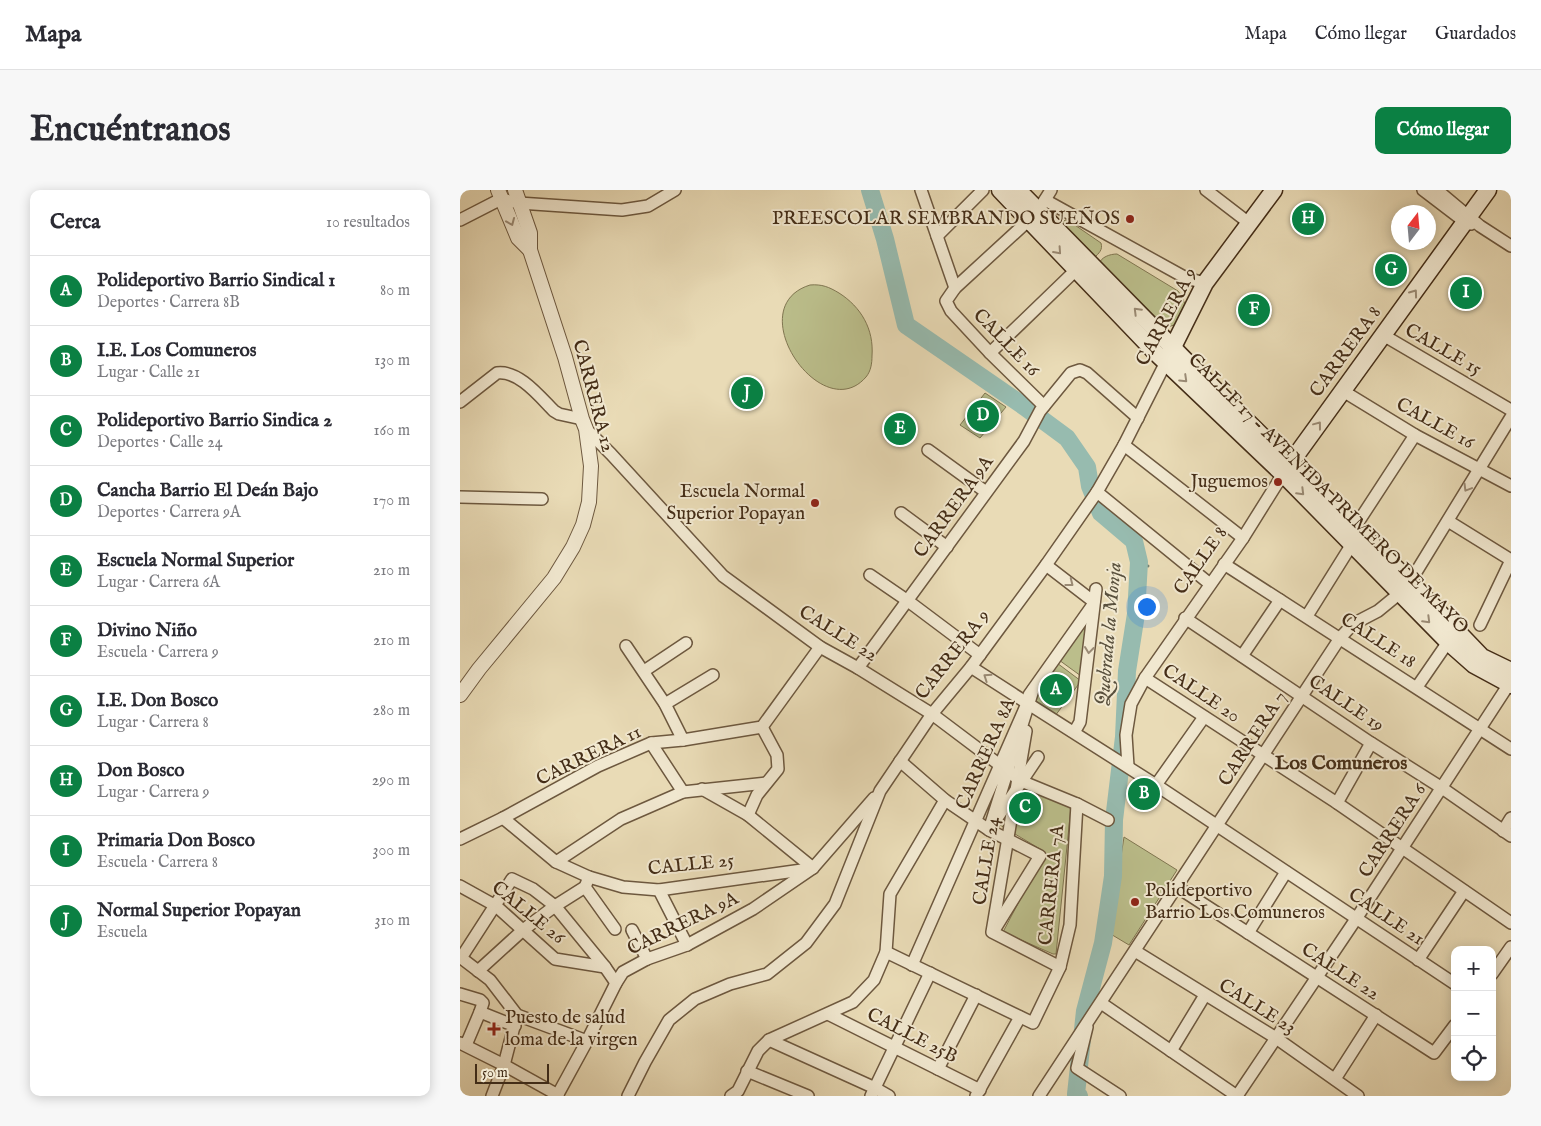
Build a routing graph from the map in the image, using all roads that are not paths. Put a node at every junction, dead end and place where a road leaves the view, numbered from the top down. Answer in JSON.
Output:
{"nodes":[{"id":1,"x":675,"y":190,"type":"edge"},
{"id":2,"x":983,"y":190,"type":"edge"},
{"id":3,"x":1000,"y":190,"type":"edge"},
{"id":4,"x":1018,"y":190,"type":"edge"},
{"id":5,"x":1206,"y":190,"type":"edge"},
{"id":6,"x":1274,"y":190,"type":"edge"},
{"id":7,"x":1423,"y":190,"type":"edge"},
{"id":8,"x":1436,"y":190,"type":"edge"},
{"id":9,"x":1488,"y":190,"type":"edge"},
{"id":10,"x":922,"y":191,"type":"edge"},
{"id":11,"x":499,"y":194,"type":"edge"},
{"id":12,"x":517,"y":197,"type":"edge"},
{"id":13,"x":1041,"y":205,"type":"edge"},
{"id":14,"x":460,"y":220,"type":"edge"},
{"id":15,"x":1472,"y":222,"type":"junction"},
{"id":16,"x":1249,"y":223,"type":"junction"},
{"id":17,"x":937,"y":236,"type":"junction"},
{"id":18,"x":1511,"y":246,"type":"edge"},
{"id":19,"x":530,"y":250,"type":"junction"},
{"id":20,"x":1076,"y":270,"type":"junction"},
{"id":21,"x":1205,"y":283,"type":"junction"},
{"id":22,"x":955,"y":288,"type":"junction"},
{"id":23,"x":1383,"y":335,"type":"junction"},
{"id":24,"x":990,"y":353,"type":"junction"},
{"id":25,"x":1170,"y":355,"type":"junction"},
{"id":26,"x":1342,"y":391,"type":"junction"},
{"id":27,"x":460,"y":402,"type":"edge"},
{"id":28,"x":1042,"y":409,"type":"junction"},
{"id":29,"x":1511,"y":410,"type":"edge"},
{"id":30,"x":1511,"y":417,"type":"edge"},
{"id":31,"x":1138,"y":418,"type":"junction"},
{"id":32,"x":584,"y":424,"type":"junction"},
{"id":33,"x":1415,"y":435,"type":"junction"},
{"id":34,"x":1124,"y":445,"type":"junction"},
{"id":35,"x":928,"y":450,"type":"dead end"},
{"id":36,"x":1286,"y":469,"type":"junction"},
{"id":37,"x":1479,"y":469,"type":"junction"},
{"id":38,"x":1511,"y":486,"type":"edge"},
{"id":39,"x":986,"y":492,"type":"junction"},
{"id":40,"x":1097,"y":492,"type":"junction"},
{"id":41,"x":460,"y":497,"type":"edge"},
{"id":42,"x":542,"y":499,"type":"dead end"},
{"id":43,"x":901,"y":512,"type":"dead end"},
{"id":44,"x":1448,"y":521,"type":"junction"},
{"id":45,"x":1353,"y":536,"type":"junction"},
{"id":46,"x":1243,"y":538,"type":"junction"},
{"id":47,"x":947,"y":547,"type":"junction"},
{"id":48,"x":1511,"y":560,"type":"edge"},
{"id":49,"x":1224,"y":564,"type":"junction"},
{"id":50,"x":1046,"y":565,"type":"junction"},
{"id":51,"x":870,"y":575,"type":"dead end"},
{"id":52,"x":1210,"y":584,"type":"junction"},
{"id":53,"x":1405,"y":588,"type":"junction"},
{"id":54,"x":1096,"y":589,"type":"dead end"},
{"id":55,"x":1280,"y":600,"type":"junction"},
{"id":56,"x":908,"y":601,"type":"junction"},
{"id":57,"x":1094,"y":602,"type":"junction"},
{"id":58,"x":1307,"y":616,"type":"junction"},
{"id":59,"x":1185,"y":618,"type":"junction"},
{"id":60,"x":1480,"y":626,"type":"dead end"},
{"id":61,"x":1340,"y":638,"type":"junction"},
{"id":62,"x":1448,"y":642,"type":"junction"},
{"id":63,"x":686,"y":643,"type":"dead end"},
{"id":64,"x":626,"y":646,"type":"dead end"},
{"id":65,"x":820,"y":647,"type":"junction"},
{"id":66,"x":980,"y":655,"type":"junction"},
{"id":67,"x":1242,"y":656,"type":"junction"},
{"id":68,"x":971,"y":666,"type":"junction"},
{"id":69,"x":858,"y":668,"type":"junction"},
{"id":70,"x":644,"y":671,"type":"junction"},
{"id":71,"x":712,"y":675,"type":"dead end"},
{"id":72,"x":1145,"y":678,"type":"junction"},
{"id":73,"x":1510,"y":680,"type":"edge"},
{"id":74,"x":1417,"y":687,"type":"junction"},
{"id":75,"x":1033,"y":690,"type":"junction"},
{"id":76,"x":460,"y":694,"type":"edge"},
{"id":77,"x":1302,"y":696,"type":"junction"},
{"id":78,"x":1025,"y":701,"type":"junction"},
{"id":79,"x":665,"y":704,"type":"junction"},
{"id":80,"x":932,"y":714,"type":"junction"},
{"id":81,"x":1204,"y":717,"type":"junction"},
{"id":82,"x":762,"y":727,"type":"junction"},
{"id":83,"x":1480,"y":729,"type":"junction"},
{"id":84,"x":1072,"y":731,"type":"junction"},
{"id":85,"x":684,"y":740,"type":"junction"},
{"id":86,"x":1371,"y":742,"type":"junction"},
{"id":87,"x":651,"y":743,"type":"junction"},
{"id":88,"x":1511,"y":749,"type":"edge"},
{"id":89,"x":1263,"y":756,"type":"junction"},
{"id":90,"x":1038,"y":757,"type":"dead end"},
{"id":91,"x":900,"y":761,"type":"junction"},
{"id":92,"x":1125,"y":765,"type":"junction"},
{"id":93,"x":1021,"y":781,"type":"junction"},
{"id":94,"x":766,"y":783,"type":"junction"},
{"id":95,"x":1156,"y":784,"type":"junction"},
{"id":96,"x":1442,"y":788,"type":"junction"},
{"id":97,"x":702,"y":790,"type":"junction"},
{"id":98,"x":880,"y":790,"type":"junction"},
{"id":99,"x":683,"y":792,"type":"junction"},
{"id":100,"x":945,"y":800,"type":"junction"},
{"id":101,"x":1337,"y":803,"type":"junction"},
{"id":102,"x":1077,"y":804,"type":"junction"},
{"id":103,"x":748,"y":815,"type":"junction"},
{"id":104,"x":503,"y":818,"type":"junction"},
{"id":105,"x":1511,"y":818,"type":"edge"},
{"id":106,"x":1108,"y":820,"type":"dead end"},
{"id":107,"x":1217,"y":826,"type":"junction"},
{"id":108,"x":989,"y":830,"type":"junction"},
{"id":109,"x":1507,"y":834,"type":"edge"},
{"id":110,"x":460,"y":838,"type":"edge"},
{"id":111,"x":1402,"y":848,"type":"junction"},
{"id":112,"x":556,"y":862,"type":"junction"},
{"id":113,"x":813,"y":868,"type":"junction"},
{"id":114,"x":1286,"y":872,"type":"junction"},
{"id":115,"x":587,"y":882,"type":"junction"},
{"id":116,"x":1177,"y":887,"type":"junction"},
{"id":117,"x":461,"y":889,"type":"edge"},
{"id":118,"x":659,"y":890,"type":"junction"},
{"id":119,"x":1464,"y":891,"type":"junction"},
{"id":120,"x":496,"y":906,"type":"junction"},
{"id":121,"x":555,"y":906,"type":"junction"},
{"id":122,"x":1356,"y":918,"type":"junction"},
{"id":123,"x":1511,"y":922,"type":"edge"},
{"id":124,"x":615,"y":929,"type":"dead end"},
{"id":125,"x":523,"y":930,"type":"junction"},
{"id":126,"x":632,"y":930,"type":"dead end"},
{"id":127,"x":992,"y":932,"type":"junction"},
{"id":128,"x":1248,"y":933,"type":"junction"},
{"id":129,"x":687,"y":946,"type":"junction"},
{"id":130,"x":1135,"y":951,"type":"junction"},
{"id":131,"x":886,"y":952,"type":"junction"},
{"id":132,"x":1509,"y":955,"type":"edge"},
{"id":133,"x":461,"y":958,"type":"edge"},
{"id":134,"x":647,"y":959,"type":"junction"},
{"id":135,"x":1418,"y":960,"type":"junction"},
{"id":136,"x":912,"y":964,"type":"junction"},
{"id":137,"x":605,"y":967,"type":"junction"},
{"id":138,"x":1060,"y":967,"type":"junction"},
{"id":139,"x":1496,"y":970,"type":"edge"},
{"id":140,"x":478,"y":971,"type":"junction"},
{"id":141,"x":930,"y":973,"type":"junction"},
{"id":142,"x":1316,"y":977,"type":"junction"},
{"id":143,"x":1451,"y":981,"type":"edge"},
{"id":144,"x":616,"y":983,"type":"junction"},
{"id":145,"x":460,"y":994,"type":"edge"},
{"id":146,"x":976,"y":995,"type":"junction"},
{"id":147,"x":1205,"y":995,"type":"junction"},
{"id":148,"x":1101,"y":1003,"type":"junction"},
{"id":149,"x":480,"y":1012,"type":"junction"},
{"id":150,"x":828,"y":1014,"type":"junction"},
{"id":151,"x":1376,"y":1015,"type":"junction"},
{"id":152,"x":1020,"y":1016,"type":"junction"},
{"id":153,"x":516,"y":1021,"type":"junction"},
{"id":154,"x":1085,"y":1027,"type":"junction"},
{"id":155,"x":1451,"y":1030,"type":"edge"},
{"id":156,"x":1276,"y":1038,"type":"junction"},
{"id":157,"x":769,"y":1040,"type":"junction"},
{"id":158,"x":588,"y":1041,"type":"junction"},
{"id":159,"x":462,"y":1044,"type":"edge"},
{"id":160,"x":894,"y":1047,"type":"junction"},
{"id":161,"x":1171,"y":1051,"type":"junction"},
{"id":162,"x":504,"y":1065,"type":"junction"},
{"id":163,"x":938,"y":1069,"type":"junction"},
{"id":164,"x":747,"y":1071,"type":"junction"},
{"id":165,"x":1335,"y":1079,"type":"junction"},
{"id":166,"x":873,"y":1092,"type":"edge"},
{"id":167,"x":978,"y":1093,"type":"edge"},
{"id":168,"x":1042,"y":1095,"type":"edge"},
{"id":169,"x":492,"y":1096,"type":"edge"},
{"id":170,"x":558,"y":1096,"type":"edge"},
{"id":171,"x":628,"y":1096,"type":"edge"},
{"id":172,"x":731,"y":1096,"type":"edge"},
{"id":173,"x":808,"y":1096,"type":"edge"},
{"id":174,"x":889,"y":1096,"type":"edge"},
{"id":175,"x":1120,"y":1096,"type":"edge"},
{"id":176,"x":1237,"y":1096,"type":"edge"},
{"id":177,"x":1358,"y":1096,"type":"edge"}],
"edges":[{"from":1,"to":12,"type":"street"},
{"from":2,"to":17,"type":"street"},
{"from":3,"to":13,"type":"main road","name":"CALLE 17 - AVENIDA PRIMERO DE MAYO"},
{"from":4,"to":13,"type":"main road","name":"CALLE 17 - AVENIDA PRIMERO DE MAYO"},
{"from":5,"to":16,"type":"street"},
{"from":6,"to":16,"type":"main road","name":"CARRERA 9"},
{"from":7,"to":15,"type":"street"},
{"from":8,"to":15,"type":"street"},
{"from":9,"to":15,"type":"main road","name":"CARRERA 8"},
{"from":10,"to":17,"type":"street"},
{"from":11,"to":12,"type":"street"},
{"from":11,"to":14,"type":"street"},
{"from":11,"to":19,"type":"street","name":"CARRERA 12","one_way":true},
{"from":12,"to":19,"type":"street","name":"CARRERA 12"},
{"from":13,"to":20,"type":"main road","name":"CALLE 17 - AVENIDA PRIMERO DE MAYO","one_way":true},
{"from":13,"to":21,"type":"street"},
{"from":13,"to":22,"type":"street"},
{"from":25,"to":13,"type":"main road","name":"CALLE 17 - AVENIDA PRIMERO DE MAYO","one_way":true},
{"from":15,"to":18,"type":"street"},
{"from":23,"to":15,"type":"main road","name":"CARRERA 8","one_way":true},
{"from":16,"to":21,"type":"main road","name":"CARRERA 9"},
{"from":17,"to":22,"type":"street"},
{"from":19,"to":32,"type":"street","name":"CARRERA 12"},
{"from":20,"to":24,"type":"street"},
{"from":20,"to":25,"type":"main road","name":"CALLE 17 - AVENIDA PRIMERO DE MAYO"},
{"from":21,"to":25,"type":"main road","name":"CARRERA 9"},
{"from":22,"to":24,"type":"street","name":"CALLE 16"},
{"from":23,"to":26,"type":"main road","name":"CARRERA 8"},
{"from":23,"to":29,"type":"street","name":"CALLE 15"},
{"from":24,"to":28,"type":"street","name":"CALLE 16"},
{"from":25,"to":31,"type":"street","name":"CARRERA 9"},
{"from":25,"to":36,"type":"main road","name":"CALLE 17 - AVENIDA PRIMERO DE MAYO"},
{"from":26,"to":33,"type":"street","name":"CALLE 16"},
{"from":36,"to":26,"type":"main road","name":"CARRERA 8","one_way":true},
{"from":27,"to":32,"type":"street"},
{"from":28,"to":31,"type":"street","name":"CARRERA 9A"},
{"from":28,"to":39,"type":"street","name":"CARRERA 9A"},
{"from":30,"to":37,"type":"street","name":"CARRERA 7"},
{"from":31,"to":34,"type":"street","name":"CARRERA 9"},
{"from":32,"to":65,"type":"street","name":"CALLE 22"},
{"from":32,"to":76,"type":"street","name":"CARRERA 12"},
{"from":33,"to":37,"type":"street","name":"CALLE 16"},
{"from":33,"to":45,"type":"street"},
{"from":34,"to":40,"type":"street","name":"CARRERA 9"},
{"from":34,"to":46,"type":"street"},
{"from":35,"to":39,"type":"street"},
{"from":36,"to":45,"type":"main road","name":"CALLE 17 - AVENIDA PRIMERO DE MAYO"},
{"from":36,"to":46,"type":"street","name":"CALLE 8"},
{"from":37,"to":38,"type":"street","name":"CALLE 16"},
{"from":37,"to":44,"type":"street","name":"CARRERA 7","one_way":true},
{"from":39,"to":47,"type":"street","name":"CARRERA 9A"},
{"from":40,"to":50,"type":"street","name":"CARRERA 9"},
{"from":40,"to":52,"type":"street"},
{"from":41,"to":42,"type":"street"},
{"from":43,"to":47,"type":"street"},
{"from":44,"to":48,"type":"street"},
{"from":44,"to":53,"type":"street","name":"CARRERA 7"},
{"from":45,"to":53,"type":"main road","name":"CALLE 17 - AVENIDA PRIMERO DE MAYO"},
{"from":45,"to":58,"type":"street"},
{"from":46,"to":49,"type":"street","name":"CALLE 8"},
{"from":47,"to":56,"type":"street","name":"CARRERA 9A"},
{"from":48,"to":60,"type":"street"},
{"from":49,"to":52,"type":"street","name":"CALLE 8"},
{"from":49,"to":55,"type":"street","name":"CALLE 18"},
{"from":50,"to":57,"type":"street","one_way":true},
{"from":50,"to":66,"type":"street","name":"CARRERA 9"},
{"from":51,"to":56,"type":"street"},
{"from":52,"to":59,"type":"street","name":"CALLE 8"},
{"from":53,"to":61,"type":"street","name":"CARRERA 7"},
{"from":53,"to":62,"type":"main road","name":"CALLE 17 - AVENIDA PRIMERO DE MAYO","one_way":true},
{"from":53,"to":73,"type":"main road","name":"CALLE 17 - AVENIDA PRIMERO DE MAYO"},
{"from":54,"to":57,"type":"street"},
{"from":55,"to":58,"type":"street","name":"CALLE 18"},
{"from":55,"to":67,"type":"street"},
{"from":56,"to":66,"type":"street"},
{"from":56,"to":69,"type":"street","name":"CARRERA 9A"},
{"from":57,"to":75,"type":"street"},
{"from":57,"to":84,"type":"street","one_way":true},
{"from":58,"to":61,"type":"street","name":"CALLE 18"},
{"from":59,"to":67,"type":"street","name":"CALLE 19"},
{"from":59,"to":72,"type":"street","name":"CALLE 8"},
{"from":61,"to":74,"type":"street","name":"CALLE 18"},
{"from":61,"to":77,"type":"street","name":"CARRERA 7"},
{"from":62,"to":73,"type":"main road","name":"CALLE 17 - AVENIDA PRIMERO DE MAYO"},
{"from":62,"to":74,"type":"street"},
{"from":63,"to":70,"type":"street"},
{"from":64,"to":70,"type":"street"},
{"from":65,"to":69,"type":"street","name":"CALLE 22"},
{"from":65,"to":82,"type":"street"},
{"from":66,"to":68,"type":"street","name":"CARRERA 9"},
{"from":67,"to":77,"type":"street","name":"CALLE 19"},
{"from":78,"to":68,"type":"street","name":"CALLE 21","one_way":true},
{"from":68,"to":80,"type":"street","name":"CARRERA 9"},
{"from":69,"to":80,"type":"street","name":"CALLE 22"},
{"from":70,"to":79,"type":"street"},
{"from":71,"to":79,"type":"street"},
{"from":72,"to":81,"type":"street","name":"CALLE 20"},
{"from":72,"to":92,"type":"street","name":"CALLE 8"},
{"from":73,"to":83,"type":"street","name":"CARRERA 6"},
{"from":74,"to":83,"type":"street","name":"CALLE 18"},
{"from":75,"to":78,"type":"street"},
{"from":75,"to":108,"type":"street","name":"CARRERA 8A"},
{"from":75,"to":127,"type":"street","name":"CALLE 24"},
{"from":75,"to":136,"type":"street","name":"CARRERA 8A"},
{"from":77,"to":86,"type":"street","name":"CALLE 19"},
{"from":77,"to":89,"type":"street","name":"CARRERA 7"},
{"from":78,"to":84,"type":"street","name":"CALLE 21"},
{"from":79,"to":85,"type":"street"},
{"from":80,"to":91,"type":"street","name":"CARRERA 9"},
{"from":80,"to":93,"type":"street","name":"CALLE 22"},
{"from":81,"to":89,"type":"street","name":"CALLE 20"},
{"from":81,"to":95,"type":"street"},
{"from":82,"to":85,"type":"street","name":"CARRERA 11"},
{"from":82,"to":94,"type":"street"},
{"from":83,"to":88,"type":"street","name":"CALLE 18"},
{"from":83,"to":96,"type":"street","name":"CARRERA 6"},
{"from":84,"to":92,"type":"street","name":"CALLE 21"},
{"from":85,"to":87,"type":"street","name":"CARRERA 11"},
{"from":86,"to":96,"type":"street","name":"CALLE 19"},
{"from":86,"to":101,"type":"street"},
{"from":87,"to":99,"type":"street"},
{"from":87,"to":104,"type":"street","name":"CARRERA 11"},
{"from":89,"to":101,"type":"street","name":"CALLE 20"},
{"from":89,"to":107,"type":"street","name":"CARRERA 7"},
{"from":90,"to":93,"type":"street","name":"CARRERA 8A"},
{"from":91,"to":98,"type":"street","name":"CARRERA 9"},
{"from":91,"to":100,"type":"street"},
{"from":92,"to":95,"type":"street","name":"CALLE 21"},
{"from":93,"to":102,"type":"street","name":"CALLE 22"},
{"from":93,"to":108,"type":"street","name":"CARRERA 8A"},
{"from":94,"to":97,"type":"street"},
{"from":94,"to":103,"type":"street"},
{"from":95,"to":107,"type":"street","name":"CALLE 21"},
{"from":96,"to":109,"type":"street","name":"CALLE 19"},
{"from":96,"to":111,"type":"street","name":"CARRERA 6"},
{"from":97,"to":99,"type":"street"},
{"from":97,"to":103,"type":"street"},
{"from":98,"to":113,"type":"street","name":"CARRERA 9A"},
{"from":98,"to":171,"type":"street","name":"CARRERA 9"},
{"from":99,"to":112,"type":"street"},
{"from":100,"to":108,"type":"street"},
{"from":100,"to":131,"type":"street"},
{"from":101,"to":111,"type":"street","name":"CALLE 20"},
{"from":102,"to":106,"type":"street","name":"CALLE 22"},
{"from":102,"to":138,"type":"street","name":"CARRERA 7A"},
{"from":103,"to":113,"type":"street"},
{"from":104,"to":110,"type":"street","name":"CARRERA 11"},
{"from":104,"to":112,"type":"street","name":"CALLE 25"},
{"from":105,"to":109,"type":"street"},
{"from":107,"to":114,"type":"street","name":"CALLE 21"},
{"from":107,"to":116,"type":"street","name":"CARRERA 7"},
{"from":108,"to":127,"type":"street"},
{"from":111,"to":119,"type":"street","name":"CALLE 20"},
{"from":111,"to":122,"type":"street","name":"CARRERA 6"},
{"from":112,"to":115,"type":"street","name":"CALLE 25"},
{"from":113,"to":118,"type":"street","name":"CALLE 25"},
{"from":113,"to":129,"type":"street","name":"CARRERA 9A"},
{"from":114,"to":122,"type":"street","name":"CALLE 21"},
{"from":114,"to":128,"type":"street"},
{"from":115,"to":118,"type":"street","name":"CALLE 25"},
{"from":115,"to":121,"type":"street"},
{"from":115,"to":124,"type":"street"},
{"from":116,"to":128,"type":"street","name":"CALLE 22"},
{"from":116,"to":130,"type":"street","name":"CARRERA 7"},
{"from":117,"to":120,"type":"street","name":"CALLE 26"},
{"from":118,"to":129,"type":"street"},
{"from":119,"to":123,"type":"street","name":"CALLE 20"},
{"from":119,"to":135,"type":"street"},
{"from":120,"to":121,"type":"street"},
{"from":120,"to":125,"type":"street","name":"CALLE 26"},
{"from":120,"to":133,"type":"street"},
{"from":121,"to":125,"type":"street"},
{"from":121,"to":137,"type":"street"},
{"from":122,"to":135,"type":"street","name":"CALLE 21"},
{"from":122,"to":142,"type":"street","name":"CARRERA 6"},
{"from":125,"to":137,"type":"street","name":"CALLE 26"},
{"from":125,"to":140,"type":"street"},
{"from":126,"to":134,"type":"street"},
{"from":127,"to":138,"type":"street","name":"CALLE 24"},
{"from":128,"to":142,"type":"street","name":"CALLE 22"},
{"from":129,"to":134,"type":"street","name":"CARRERA 9A"},
{"from":130,"to":147,"type":"street","name":"CALLE 23"},
{"from":130,"to":148,"type":"street","name":"CARRERA 7"},
{"from":131,"to":136,"type":"street"},
{"from":131,"to":150,"type":"street"},
{"from":132,"to":139,"type":"street"},
{"from":133,"to":140,"type":"street"},
{"from":134,"to":144,"type":"street","name":"CARRERA 9A"},
{"from":135,"to":143,"type":"street","name":"CALLE 21"},
{"from":136,"to":141,"type":"street"},
{"from":137,"to":144,"type":"street"},
{"from":138,"to":152,"type":"street","name":"CARRERA 7A"},
{"from":140,"to":153,"type":"street"},
{"from":141,"to":146,"type":"street"},
{"from":141,"to":160,"type":"street"},
{"from":142,"to":151,"type":"street","name":"CALLE 22"},
{"from":142,"to":156,"type":"street","name":"CARRERA 6"},
{"from":144,"to":158,"type":"street","name":"CARRERA 9A"},
{"from":145,"to":149,"type":"street"},
{"from":146,"to":152,"type":"street"},
{"from":146,"to":163,"type":"street"},
{"from":147,"to":156,"type":"street","name":"CALLE 23"},
{"from":147,"to":161,"type":"street"},
{"from":148,"to":154,"type":"street","name":"CARRERA 7"},
{"from":148,"to":161,"type":"street"},
{"from":149,"to":153,"type":"street"},
{"from":149,"to":159,"type":"street"},
{"from":150,"to":157,"type":"street"},
{"from":150,"to":160,"type":"street","name":"CALLE 25B"},
{"from":151,"to":155,"type":"street","name":"CALLE 22"},
{"from":151,"to":165,"type":"street"},
{"from":152,"to":167,"type":"street"},
{"from":153,"to":158,"type":"street"},
{"from":153,"to":162,"type":"street"},
{"from":154,"to":168,"type":"street","name":"CARRERA 7"},
{"from":154,"to":175,"type":"street"},
{"from":156,"to":165,"type":"street","name":"CALLE 23"},
{"from":156,"to":176,"type":"street","name":"CARRERA 6"},
{"from":157,"to":164,"type":"street"},
{"from":157,"to":166,"type":"street"},
{"from":158,"to":170,"type":"street","name":"CARRERA 9A"},
{"from":159,"to":162,"type":"street"},
{"from":160,"to":163,"type":"street","name":"CALLE 25B"},
{"from":160,"to":166,"type":"street"},
{"from":161,"to":176,"type":"street"},
{"from":162,"to":169,"type":"street"},
{"from":162,"to":170,"type":"street"},
{"from":163,"to":167,"type":"street","name":"CALLE 25B"},
{"from":164,"to":172,"type":"street"},
{"from":164,"to":173,"type":"street"},
{"from":165,"to":177,"type":"street","name":"CALLE 23"},
{"from":166,"to":174,"type":"street"}]}
